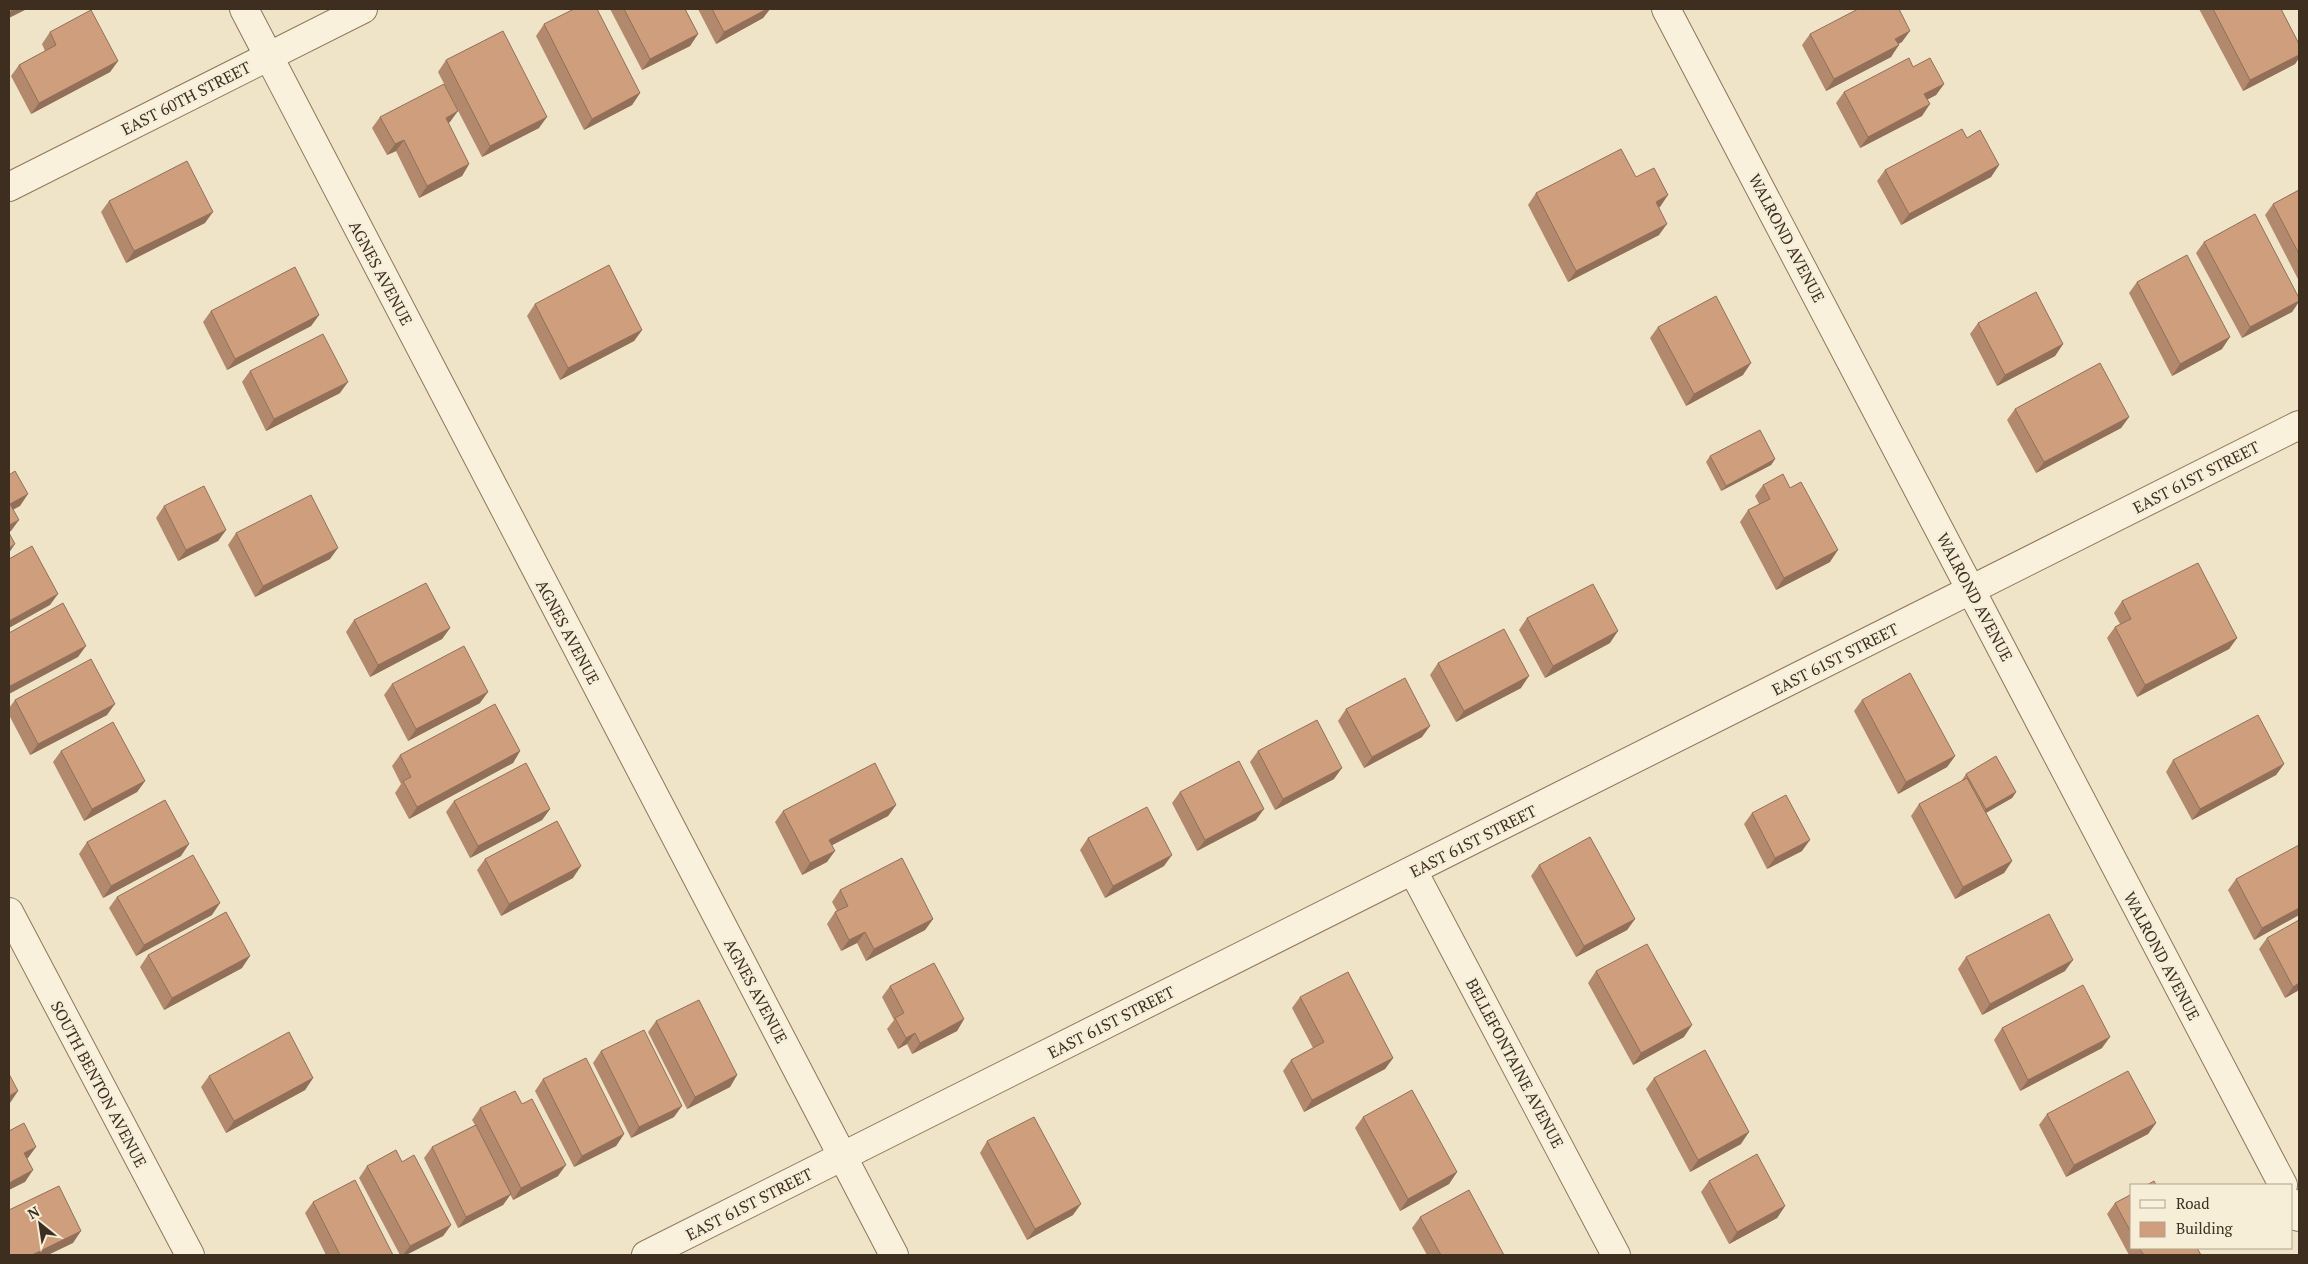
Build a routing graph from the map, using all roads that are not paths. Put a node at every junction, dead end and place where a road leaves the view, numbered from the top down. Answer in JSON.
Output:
{"nodes":[{"id":1,"x":244,"y":9,"type":"edge"},
{"id":2,"x":363,"y":9,"type":"edge"},
{"id":3,"x":1666,"y":9,"type":"edge"},
{"id":4,"x":268,"y":56,"type":"junction"},
{"id":5,"x":9,"y":187,"type":"edge"},
{"id":6,"x":2299,"y":425,"type":"edge"},
{"id":7,"x":1971,"y":591,"type":"junction"},
{"id":8,"x":1413,"y":871,"type":"junction"},
{"id":9,"x":9,"y":912,"type":"edge"},
{"id":10,"x":842,"y":1157,"type":"junction"},
{"id":11,"x":2282,"y":1184,"type":"edge"},
{"id":12,"x":2293,"y":1204,"type":"edge"},
{"id":13,"x":2299,"y":1217,"type":"edge"},
{"id":14,"x":190,"y":1255,"type":"edge"},
{"id":15,"x":646,"y":1255,"type":"edge"},
{"id":16,"x":894,"y":1255,"type":"edge"},
{"id":17,"x":1616,"y":1255,"type":"edge"}],
"edges":[{"from":1,"to":4,"type":"street","name":"AGNES AVENUE"},
{"from":2,"to":4,"type":"street","name":"EAST 60TH STREET"},
{"from":3,"to":7,"type":"street","name":"WALROND AVENUE"},
{"from":4,"to":5,"type":"street","name":"EAST 60TH STREET"},
{"from":4,"to":10,"type":"street","name":"AGNES AVENUE"},
{"from":6,"to":7,"type":"street","name":"EAST 61ST STREET"},
{"from":7,"to":8,"type":"street","name":"EAST 61ST STREET"},
{"from":7,"to":11,"type":"street","name":"WALROND AVENUE"},
{"from":8,"to":10,"type":"street","name":"EAST 61ST STREET"},
{"from":8,"to":17,"type":"street","name":"BELLEFONTAINE AVENUE"},
{"from":9,"to":14,"type":"street","name":"SOUTH BENTON AVENUE"},
{"from":10,"to":15,"type":"street","name":"EAST 61ST STREET"},
{"from":10,"to":16,"type":"street","name":"AGNES AVENUE"},
{"from":12,"to":13,"type":"street"}]}
